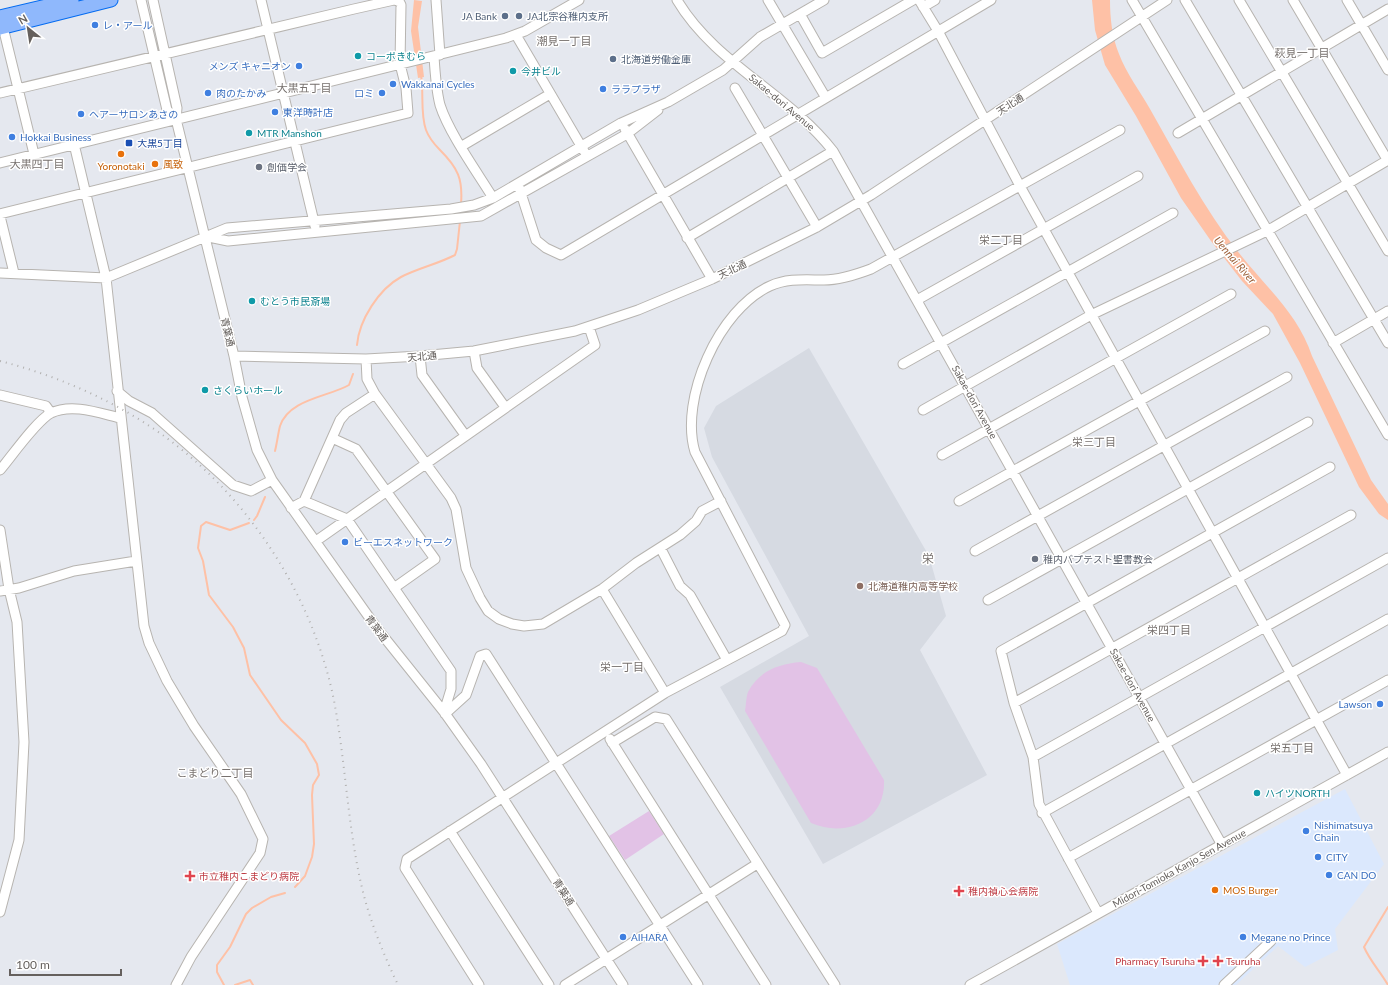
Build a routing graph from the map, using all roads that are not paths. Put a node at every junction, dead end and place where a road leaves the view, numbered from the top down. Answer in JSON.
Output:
{"nodes":[{"id":1,"x":72,"y":0,"type":"edge"},
{"id":2,"x":111,"y":0,"type":"edge"},
{"id":3,"x":141,"y":0,"type":"edge"},
{"id":4,"x":153,"y":0,"type":"edge"},
{"id":5,"x":262,"y":0,"type":"edge"},
{"id":6,"x":436,"y":0,"type":"edge"},
{"id":7,"x":579,"y":0,"type":"edge"},
{"id":8,"x":677,"y":0,"type":"edge"},
{"id":9,"x":768,"y":0,"type":"edge"},
{"id":10,"x":824,"y":0,"type":"edge"},
{"id":11,"x":913,"y":0,"type":"edge"},
{"id":12,"x":935,"y":0,"type":"edge"},
{"id":13,"x":991,"y":0,"type":"edge"},
{"id":14,"x":1132,"y":0,"type":"edge"},
{"id":15,"x":1167,"y":0,"type":"edge"},
{"id":16,"x":1185,"y":0,"type":"edge"},
{"id":17,"x":1239,"y":0,"type":"edge"},
{"id":18,"x":1293,"y":0,"type":"edge"},
{"id":19,"x":1347,"y":0,"type":"edge"},
{"id":20,"x":568,"y":3,"type":"edge"},
{"id":21,"x":921,"y":3,"type":"edge"},
{"id":22,"x":352,"y":4,"type":"edge"},
{"id":23,"x":1388,"y":9,"type":"edge"},
{"id":24,"x":800,"y":14,"type":"junction"},
{"id":25,"x":1141,"y":17,"type":"junction"},
{"id":26,"x":1,"y":24,"type":"edge"},
{"id":27,"x":782,"y":24,"type":"junction"},
{"id":28,"x":1361,"y":25,"type":"junction"},
{"id":29,"x":269,"y":28,"type":"junction"},
{"id":30,"x":938,"y":31,"type":"junction"},
{"id":31,"x":516,"y":35,"type":"junction"},
{"id":32,"x":1321,"y":48,"type":"junction"},
{"id":33,"x":159,"y":54,"type":"junction"},
{"id":34,"x":435,"y":56,"type":"junction"},
{"id":35,"x":403,"y":63,"type":"junction"},
{"id":36,"x":733,"y":63,"type":"junction"},
{"id":37,"x":1388,"y":70,"type":"edge"},
{"id":38,"x":1282,"y":72,"type":"junction"},
{"id":39,"x":735,"y":88,"type":"dead end"},
{"id":40,"x":18,"y":89,"type":"junction"},
{"id":41,"x":0,"y":93,"type":"edge"},
{"id":42,"x":284,"y":93,"type":"junction"},
{"id":43,"x":550,"y":94,"type":"junction"},
{"id":44,"x":1241,"y":96,"type":"junction"},
{"id":45,"x":826,"y":98,"type":"junction"},
{"id":46,"x":668,"y":102,"type":"junction"},
{"id":47,"x":799,"y":114,"type":"junction"},
{"id":48,"x":176,"y":119,"type":"junction"},
{"id":49,"x":1202,"y":119,"type":"junction"},
{"id":50,"x":985,"y":120,"type":"junction"},
{"id":51,"x":621,"y":123,"type":"junction"},
{"id":52,"x":1120,"y":130,"type":"dead end"},
{"id":53,"x":1178,"y":133,"type":"dead end"},
{"id":54,"x":628,"y":134,"type":"junction"},
{"id":55,"x":763,"y":135,"type":"junction"},
{"id":56,"x":296,"y":142,"type":"junction"},
{"id":57,"x":74,"y":144,"type":"junction"},
{"id":58,"x":462,"y":146,"type":"junction"},
{"id":59,"x":581,"y":147,"type":"junction"},
{"id":60,"x":833,"y":150,"type":"junction"},
{"id":61,"x":34,"y":154,"type":"junction"},
{"id":62,"x":588,"y":157,"type":"junction"},
{"id":63,"x":1388,"y":160,"type":"edge"},
{"id":64,"x":0,"y":163,"type":"edge"},
{"id":65,"x":188,"y":168,"type":"junction"},
{"id":66,"x":1138,"y":176,"type":"dead end"},
{"id":67,"x":788,"y":178,"type":"junction"},
{"id":68,"x":1348,"y":183,"type":"junction"},
{"id":69,"x":518,"y":184,"type":"junction"},
{"id":70,"x":1020,"y":186,"type":"junction"},
{"id":71,"x":86,"y":193,"type":"junction"},
{"id":72,"x":521,"y":194,"type":"junction"},
{"id":73,"x":663,"y":194,"type":"junction"},
{"id":74,"x":493,"y":198,"type":"junction"},
{"id":75,"x":862,"y":201,"type":"junction"},
{"id":76,"x":1307,"y":207,"type":"junction"},
{"id":77,"x":1173,"y":213,"type":"dead end"},
{"id":78,"x":0,"y":215,"type":"edge"},
{"id":79,"x":314,"y":222,"type":"junction"},
{"id":80,"x":817,"y":227,"type":"junction"},
{"id":81,"x":1044,"y":229,"type":"junction"},
{"id":82,"x":1267,"y":231,"type":"junction"},
{"id":83,"x":316,"y":233,"type":"junction"},
{"id":84,"x":204,"y":236,"type":"junction"},
{"id":85,"x":687,"y":238,"type":"junction"},
{"id":86,"x":1388,"y":252,"type":"edge"},
{"id":87,"x":893,"y":256,"type":"junction"},
{"id":88,"x":1068,"y":272,"type":"junction"},
{"id":89,"x":0,"y":273,"type":"edge"},
{"id":90,"x":14,"y":273,"type":"junction"},
{"id":91,"x":106,"y":278,"type":"junction"},
{"id":92,"x":712,"y":278,"type":"junction"},
{"id":93,"x":1231,"y":294,"type":"dead end"},
{"id":94,"x":917,"y":300,"type":"junction"},
{"id":95,"x":1388,"y":311,"type":"edge"},
{"id":96,"x":1091,"y":315,"type":"junction"},
{"id":97,"x":1374,"y":319,"type":"junction"},
{"id":98,"x":589,"y":327,"type":"junction"},
{"id":99,"x":1265,"y":331,"type":"dead end"},
{"id":100,"x":941,"y":342,"type":"junction"},
{"id":101,"x":1388,"y":342,"type":"edge"},
{"id":102,"x":1333,"y":343,"type":"junction"},
{"id":103,"x":474,"y":351,"type":"junction"},
{"id":104,"x":234,"y":356,"type":"junction"},
{"id":105,"x":420,"y":356,"type":"junction"},
{"id":106,"x":1115,"y":358,"type":"junction"},
{"id":107,"x":366,"y":359,"type":"junction"},
{"id":108,"x":903,"y":364,"type":"dead end"},
{"id":109,"x":1287,"y":377,"type":"dead end"},
{"id":110,"x":965,"y":386,"type":"junction"},
{"id":111,"x":117,"y":391,"type":"junction"},
{"id":112,"x":375,"y":394,"type":"junction"},
{"id":113,"x":1,"y":396,"type":"edge"},
{"id":114,"x":1139,"y":401,"type":"junction"},
{"id":115,"x":505,"y":407,"type":"junction"},
{"id":116,"x":923,"y":410,"type":"dead end"},
{"id":117,"x":51,"y":413,"type":"junction"},
{"id":118,"x":120,"y":418,"type":"junction"},
{"id":119,"x":1308,"y":422,"type":"dead end"},
{"id":120,"x":989,"y":428,"type":"junction"},
{"id":121,"x":465,"y":435,"type":"junction"},
{"id":122,"x":1388,"y":435,"type":"edge"},
{"id":123,"x":332,"y":438,"type":"junction"},
{"id":124,"x":1164,"y":445,"type":"junction"},
{"id":125,"x":942,"y":455,"type":"dead end"},
{"id":126,"x":426,"y":463,"type":"junction"},
{"id":127,"x":1330,"y":467,"type":"dead end"},
{"id":128,"x":0,"y":470,"type":"edge"},
{"id":129,"x":1013,"y":470,"type":"junction"},
{"id":130,"x":272,"y":480,"type":"junction"},
{"id":131,"x":1189,"y":489,"type":"junction"},
{"id":132,"x":386,"y":492,"type":"junction"},
{"id":133,"x":304,"y":501,"type":"junction"},
{"id":134,"x":721,"y":501,"type":"junction"},
{"id":135,"x":959,"y":501,"type":"dead end"},
{"id":136,"x":291,"y":508,"type":"junction"},
{"id":137,"x":1351,"y":515,"type":"dead end"},
{"id":138,"x":1038,"y":516,"type":"junction"},
{"id":139,"x":347,"y":519,"type":"junction"},
{"id":140,"x":0,"y":530,"type":"edge"},
{"id":141,"x":1212,"y":532,"type":"junction"},
{"id":142,"x":316,"y":541,"type":"junction"},
{"id":143,"x":661,"y":549,"type":"junction"},
{"id":144,"x":975,"y":551,"type":"dead end"},
{"id":145,"x":1388,"y":558,"type":"edge"},
{"id":146,"x":1062,"y":559,"type":"junction"},
{"id":147,"x":136,"y":561,"type":"junction"},
{"id":148,"x":3,"y":564,"type":"edge"},
{"id":149,"x":1238,"y":578,"type":"junction"},
{"id":150,"x":394,"y":588,"type":"junction"},
{"id":151,"x":602,"y":589,"type":"junction"},
{"id":152,"x":5,"y":590,"type":"edge"},
{"id":153,"x":988,"y":600,"type":"dead end"},
{"id":154,"x":1086,"y":602,"type":"junction"},
{"id":155,"x":1388,"y":619,"type":"edge"},
{"id":156,"x":1265,"y":627,"type":"junction"},
{"id":157,"x":1112,"y":649,"type":"junction"},
{"id":158,"x":727,"y":660,"type":"junction"},
{"id":159,"x":1291,"y":674,"type":"junction"},
{"id":160,"x":1388,"y":680,"type":"edge"},
{"id":161,"x":665,"y":694,"type":"junction"},
{"id":162,"x":1139,"y":697,"type":"junction"},
{"id":163,"x":1014,"y":703,"type":"junction"},
{"id":164,"x":444,"y":713,"type":"junction"},
{"id":165,"x":1317,"y":720,"type":"junction"},
{"id":166,"x":605,"y":731,"type":"junction"},
{"id":167,"x":612,"y":743,"type":"junction"},
{"id":168,"x":1165,"y":743,"type":"junction"},
{"id":169,"x":1388,"y":752,"type":"edge"},
{"id":170,"x":1032,"y":757,"type":"junction"},
{"id":171,"x":556,"y":762,"type":"junction"},
{"id":172,"x":1347,"y":775,"type":"junction"},
{"id":173,"x":1192,"y":790,"type":"junction"},
{"id":174,"x":503,"y":796,"type":"junction"},
{"id":175,"x":1042,"y":813,"type":"junction"},
{"id":176,"x":450,"y":831,"type":"junction"},
{"id":177,"x":1222,"y":845,"type":"junction"},
{"id":178,"x":1068,"y":858,"type":"junction"},
{"id":179,"x":757,"y":864,"type":"junction"},
{"id":180,"x":708,"y":894,"type":"junction"},
{"id":181,"x":0,"y":912,"type":"edge"},
{"id":182,"x":1098,"y":913,"type":"junction"},
{"id":183,"x":659,"y":925,"type":"junction"},
{"id":184,"x":1271,"y":941,"type":"dead end"},
{"id":185,"x":607,"y":959,"type":"junction"},
{"id":186,"x":176,"y":985,"type":"edge"},
{"id":187,"x":480,"y":985,"type":"edge"},
{"id":188,"x":549,"y":985,"type":"edge"},
{"id":189,"x":565,"y":985,"type":"edge"},
{"id":190,"x":623,"y":985,"type":"edge"},
{"id":191,"x":698,"y":985,"type":"edge"},
{"id":192,"x":766,"y":985,"type":"edge"},
{"id":193,"x":835,"y":985,"type":"edge"},
{"id":194,"x":970,"y":985,"type":"edge"},
{"id":195,"x":1224,"y":985,"type":"edge"}],
"edges":[{"from":1,"to":26,"type":"highway"},
{"from":2,"to":26,"type":"highway"},
{"from":3,"to":33,"type":"street"},
{"from":4,"to":33,"type":"street"},
{"from":5,"to":29,"type":"street"},
{"from":6,"to":34,"type":"street"},
{"from":7,"to":20,"type":"street"},
{"from":8,"to":36,"type":"street","name":"Sakae-dori Avenue"},
{"from":9,"to":27,"type":"street"},
{"from":10,"to":24,"type":"street"},
{"from":11,"to":24,"type":"street"},
{"from":12,"to":21,"type":"street"},
{"from":13,"to":30,"type":"street"},
{"from":14,"to":25,"type":"street"},
{"from":15,"to":25,"type":"street","name":"天北通"},
{"from":16,"to":44,"type":"street"},
{"from":17,"to":38,"type":"street"},
{"from":18,"to":32,"type":"street"},
{"from":19,"to":28,"type":"street"},
{"from":20,"to":31,"type":"street"},
{"from":21,"to":30,"type":"street"},
{"from":22,"to":29,"type":"street"},
{"from":22,"to":35,"type":"street"},
{"from":23,"to":28,"type":"street"},
{"from":24,"to":27,"type":"street"},
{"from":25,"to":49,"type":"street"},
{"from":25,"to":50,"type":"street","name":"天北通"},
{"from":26,"to":40,"type":"street"},
{"from":27,"to":36,"type":"street"},
{"from":27,"to":45,"type":"street"},
{"from":28,"to":32,"type":"street"},
{"from":28,"to":37,"type":"street"},
{"from":29,"to":33,"type":"street"},
{"from":29,"to":42,"type":"street"},
{"from":30,"to":45,"type":"street"},
{"from":30,"to":50,"type":"street"},
{"from":31,"to":34,"type":"street"},
{"from":31,"to":43,"type":"street"},
{"from":32,"to":38,"type":"street"},
{"from":32,"to":63,"type":"street"},
{"from":33,"to":40,"type":"street"},
{"from":33,"to":48,"type":"street","name":"青葉通"},
{"from":34,"to":35,"type":"street"},
{"from":34,"to":58,"type":"street"},
{"from":35,"to":42,"type":"street"},
{"from":35,"to":56,"type":"street"},
{"from":36,"to":46,"type":"street"},
{"from":36,"to":47,"type":"street","name":"Sakae-dori Avenue"},
{"from":38,"to":44,"type":"street"},
{"from":38,"to":68,"type":"street"},
{"from":39,"to":55,"type":"street"},
{"from":40,"to":41,"type":"street"},
{"from":40,"to":61,"type":"street"},
{"from":42,"to":48,"type":"street"},
{"from":42,"to":56,"type":"street"},
{"from":43,"to":58,"type":"street"},
{"from":43,"to":59,"type":"street"},
{"from":44,"to":49,"type":"street"},
{"from":44,"to":76,"type":"street"},
{"from":45,"to":47,"type":"street"},
{"from":46,"to":51,"type":"street"},
{"from":46,"to":54,"type":"street"},
{"from":47,"to":55,"type":"street"},
{"from":47,"to":60,"type":"street","name":"Sakae-dori Avenue"},
{"from":48,"to":57,"type":"street"},
{"from":48,"to":65,"type":"street","name":"青葉通"},
{"from":49,"to":53,"type":"street"},
{"from":49,"to":82,"type":"street"},
{"from":50,"to":70,"type":"street"},
{"from":50,"to":75,"type":"street","name":"天北通"},
{"from":51,"to":54,"type":"street"},
{"from":51,"to":59,"type":"street"},
{"from":52,"to":70,"type":"street"},
{"from":54,"to":62,"type":"street"},
{"from":54,"to":73,"type":"street"},
{"from":55,"to":67,"type":"street"},
{"from":55,"to":73,"type":"street"},
{"from":56,"to":65,"type":"street"},
{"from":56,"to":79,"type":"street"},
{"from":57,"to":61,"type":"street"},
{"from":57,"to":71,"type":"street"},
{"from":58,"to":74,"type":"street"},
{"from":59,"to":62,"type":"street"},
{"from":59,"to":69,"type":"street"},
{"from":60,"to":67,"type":"street"},
{"from":60,"to":75,"type":"street","name":"Sakae-dori Avenue"},
{"from":61,"to":64,"type":"street"},
{"from":62,"to":72,"type":"street"},
{"from":63,"to":68,"type":"street"},
{"from":65,"to":71,"type":"street"},
{"from":65,"to":84,"type":"street","name":"青葉通"},
{"from":66,"to":81,"type":"street"},
{"from":67,"to":80,"type":"street"},
{"from":67,"to":85,"type":"street"},
{"from":68,"to":76,"type":"street"},
{"from":68,"to":86,"type":"street"},
{"from":69,"to":72,"type":"street"},
{"from":69,"to":74,"type":"street"},
{"from":70,"to":81,"type":"street"},
{"from":70,"to":87,"type":"street"},
{"from":71,"to":78,"type":"street"},
{"from":71,"to":91,"type":"street"},
{"from":72,"to":73,"type":"street"},
{"from":72,"to":83,"type":"street"},
{"from":73,"to":85,"type":"street"},
{"from":74,"to":79,"type":"street"},
{"from":75,"to":80,"type":"street","name":"天北通"},
{"from":75,"to":87,"type":"street","name":"Sakae-dori Avenue"},
{"from":76,"to":82,"type":"street"},
{"from":76,"to":97,"type":"street"},
{"from":77,"to":88,"type":"street"},
{"from":78,"to":90,"type":"street"},
{"from":79,"to":83,"type":"street"},
{"from":79,"to":84,"type":"street"},
{"from":80,"to":92,"type":"street","name":"天北通"},
{"from":81,"to":88,"type":"street"},
{"from":81,"to":94,"type":"street"},
{"from":82,"to":96,"type":"street"},
{"from":82,"to":102,"type":"street"},
{"from":83,"to":84,"type":"street"},
{"from":84,"to":91,"type":"street"},
{"from":84,"to":104,"type":"street","name":"青葉通"},
{"from":85,"to":92,"type":"street"},
{"from":87,"to":94,"type":"street","name":"Sakae-dori Avenue"},
{"from":87,"to":134,"type":"street"},
{"from":88,"to":96,"type":"street"},
{"from":88,"to":100,"type":"street"},
{"from":89,"to":90,"type":"street"},
{"from":90,"to":91,"type":"street"},
{"from":91,"to":111,"type":"street"},
{"from":92,"to":98,"type":"street","name":"天北通"},
{"from":93,"to":106,"type":"street"},
{"from":94,"to":100,"type":"street","name":"Sakae-dori Avenue"},
{"from":95,"to":97,"type":"street"},
{"from":96,"to":106,"type":"street"},
{"from":96,"to":110,"type":"street"},
{"from":97,"to":101,"type":"street"},
{"from":97,"to":102,"type":"street"},
{"from":98,"to":103,"type":"street","name":"天北通"},
{"from":98,"to":115,"type":"street"},
{"from":99,"to":114,"type":"street"},
{"from":100,"to":108,"type":"street"},
{"from":100,"to":110,"type":"street","name":"Sakae-dori Avenue"},
{"from":102,"to":122,"type":"street"},
{"from":103,"to":105,"type":"street","name":"天北通"},
{"from":103,"to":115,"type":"street"},
{"from":104,"to":107,"type":"street","name":"天北通"},
{"from":104,"to":130,"type":"street","name":"青葉通"},
{"from":105,"to":107,"type":"street","name":"天北通"},
{"from":105,"to":121,"type":"street"},
{"from":106,"to":114,"type":"street"},
{"from":106,"to":120,"type":"street"},
{"from":107,"to":112,"type":"street"},
{"from":109,"to":124,"type":"street"},
{"from":110,"to":116,"type":"street"},
{"from":110,"to":120,"type":"street","name":"Sakae-dori Avenue"},
{"from":111,"to":118,"type":"street"},
{"from":111,"to":130,"type":"street"},
{"from":112,"to":123,"type":"street"},
{"from":112,"to":126,"type":"street"},
{"from":113,"to":117,"type":"street"},
{"from":114,"to":124,"type":"street"},
{"from":114,"to":129,"type":"street"},
{"from":115,"to":121,"type":"street"},
{"from":117,"to":118,"type":"street"},
{"from":117,"to":128,"type":"street"},
{"from":118,"to":147,"type":"street"},
{"from":119,"to":131,"type":"street"},
{"from":120,"to":125,"type":"street"},
{"from":120,"to":129,"type":"street","name":"Sakae-dori Avenue"},
{"from":121,"to":126,"type":"street"},
{"from":123,"to":132,"type":"street"},
{"from":123,"to":133,"type":"street"},
{"from":124,"to":131,"type":"street"},
{"from":124,"to":138,"type":"street"},
{"from":126,"to":132,"type":"street"},
{"from":126,"to":151,"type":"street"},
{"from":127,"to":141,"type":"street"},
{"from":129,"to":135,"type":"street"},
{"from":129,"to":138,"type":"street","name":"Sakae-dori Avenue"},
{"from":130,"to":136,"type":"street","name":"青葉通"},
{"from":131,"to":141,"type":"street"},
{"from":131,"to":146,"type":"street"},
{"from":132,"to":139,"type":"street"},
{"from":132,"to":150,"type":"street"},
{"from":133,"to":136,"type":"street"},
{"from":133,"to":139,"type":"street"},
{"from":134,"to":143,"type":"street"},
{"from":134,"to":158,"type":"street"},
{"from":136,"to":142,"type":"street","name":"青葉通"},
{"from":137,"to":149,"type":"street"},
{"from":138,"to":144,"type":"street"},
{"from":138,"to":146,"type":"street","name":"Sakae-dori Avenue"},
{"from":139,"to":142,"type":"street"},
{"from":139,"to":150,"type":"street"},
{"from":140,"to":148,"type":"street"},
{"from":141,"to":149,"type":"street"},
{"from":141,"to":154,"type":"street"},
{"from":142,"to":164,"type":"street","name":"青葉通"},
{"from":143,"to":151,"type":"street"},
{"from":143,"to":158,"type":"street"},
{"from":145,"to":156,"type":"street"},
{"from":146,"to":153,"type":"street"},
{"from":146,"to":154,"type":"street","name":"Sakae-dori Avenue"},
{"from":147,"to":152,"type":"street"},
{"from":147,"to":186,"type":"street"},
{"from":148,"to":152,"type":"street"},
{"from":149,"to":156,"type":"street"},
{"from":149,"to":157,"type":"street"},
{"from":150,"to":164,"type":"street"},
{"from":151,"to":161,"type":"street"},
{"from":152,"to":181,"type":"street"},
{"from":154,"to":157,"type":"street","name":"Sakae-dori Avenue"},
{"from":154,"to":163,"type":"street"},
{"from":155,"to":159,"type":"street"},
{"from":156,"to":159,"type":"street"},
{"from":156,"to":162,"type":"street"},
{"from":157,"to":162,"type":"street","name":"Sakae-dori Avenue"},
{"from":157,"to":163,"type":"street"},
{"from":158,"to":161,"type":"street"},
{"from":159,"to":165,"type":"street"},
{"from":159,"to":168,"type":"street"},
{"from":160,"to":165,"type":"street"},
{"from":161,"to":166,"type":"street"},
{"from":162,"to":168,"type":"street","name":"Sakae-dori Avenue"},
{"from":162,"to":170,"type":"street"},
{"from":163,"to":170,"type":"street"},
{"from":164,"to":171,"type":"street"},
{"from":164,"to":174,"type":"street","name":"青葉通"},
{"from":165,"to":172,"type":"street"},
{"from":165,"to":173,"type":"street"},
{"from":166,"to":167,"type":"street"},
{"from":166,"to":171,"type":"street"},
{"from":167,"to":179,"type":"street"},
{"from":167,"to":180,"type":"street"},
{"from":168,"to":173,"type":"street","name":"Sakae-dori Avenue"},
{"from":168,"to":175,"type":"street"},
{"from":169,"to":172,"type":"street","name":"Midori-Tomioka Kanjo Sen Avenue"},
{"from":170,"to":175,"type":"street"},
{"from":171,"to":174,"type":"street"},
{"from":171,"to":183,"type":"street"},
{"from":172,"to":177,"type":"street","name":"Midori-Tomioka Kanjo Sen Avenue"},
{"from":173,"to":177,"type":"street","name":"Sakae-dori Avenue"},
{"from":173,"to":178,"type":"street"},
{"from":174,"to":176,"type":"street"},
{"from":174,"to":185,"type":"street","name":"青葉通"},
{"from":175,"to":178,"type":"street"},
{"from":176,"to":187,"type":"street"},
{"from":176,"to":188,"type":"street"},
{"from":177,"to":182,"type":"street","name":"Midori-Tomioka Kanjo Sen Avenue"},
{"from":178,"to":182,"type":"street"},
{"from":179,"to":180,"type":"street"},
{"from":179,"to":193,"type":"street"},
{"from":180,"to":183,"type":"street"},
{"from":180,"to":192,"type":"street"},
{"from":182,"to":194,"type":"street","name":"Midori-Tomioka Kanjo Sen Avenue"},
{"from":183,"to":185,"type":"street"},
{"from":183,"to":191,"type":"street"},
{"from":184,"to":195,"type":"street"},
{"from":185,"to":189,"type":"street"},
{"from":185,"to":190,"type":"street","name":"青葉通"}]}
